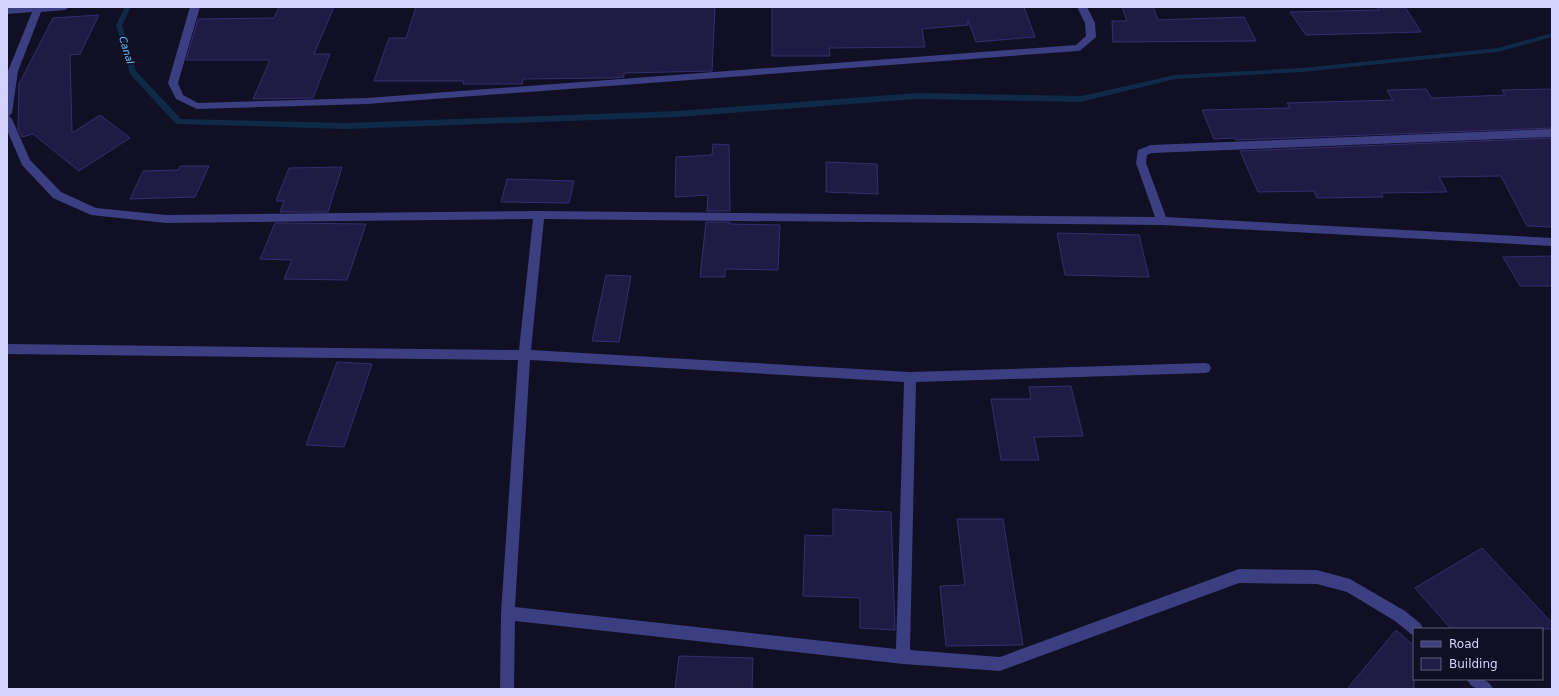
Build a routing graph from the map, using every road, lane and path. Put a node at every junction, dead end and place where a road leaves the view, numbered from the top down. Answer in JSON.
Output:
{"nodes":[{"id":1,"x":65,"y":7,"type":"edge"},
{"id":2,"x":195,"y":7,"type":"edge"},
{"id":3,"x":1082,"y":7,"type":"edge"},
{"id":4,"x":37,"y":10,"type":"junction"},
{"id":5,"x":7,"y":11,"type":"edge"},
{"id":6,"x":7,"y":113,"type":"edge"},
{"id":7,"x":7,"y":119,"type":"edge"},
{"id":8,"x":1552,"y":133,"type":"edge"},
{"id":9,"x":539,"y":215,"type":"junction"},
{"id":10,"x":1162,"y":221,"type":"junction"},
{"id":11,"x":1552,"y":242,"type":"edge"},
{"id":12,"x":7,"y":349,"type":"edge"},
{"id":13,"x":524,"y":355,"type":"junction"},
{"id":14,"x":1204,"y":368,"type":"dead end"},
{"id":15,"x":910,"y":376,"type":"junction"},
{"id":16,"x":508,"y":613,"type":"junction"},
{"id":17,"x":1415,"y":628,"type":"edge"},
{"id":18,"x":903,"y":657,"type":"junction"},
{"id":19,"x":1475,"y":680,"type":"edge"},
{"id":20,"x":507,"y":689,"type":"edge"},
{"id":21,"x":1486,"y":689,"type":"edge"}],
"edges":[{"from":1,"to":4,"type":"street"},
{"from":2,"to":3,"type":"street"},
{"from":4,"to":5,"type":"street"},
{"from":4,"to":6,"type":"street"},
{"from":7,"to":9,"type":"street"},
{"from":8,"to":10,"type":"street"},
{"from":9,"to":10,"type":"street"},
{"from":9,"to":13,"type":"street"},
{"from":10,"to":11,"type":"street"},
{"from":12,"to":13,"type":"street"},
{"from":13,"to":15,"type":"street"},
{"from":13,"to":16,"type":"street"},
{"from":14,"to":15,"type":"street"},
{"from":15,"to":18,"type":"street"},
{"from":16,"to":18,"type":"street"},
{"from":16,"to":20,"type":"street"},
{"from":17,"to":18,"type":"street"},
{"from":19,"to":21,"type":"street"}]}
